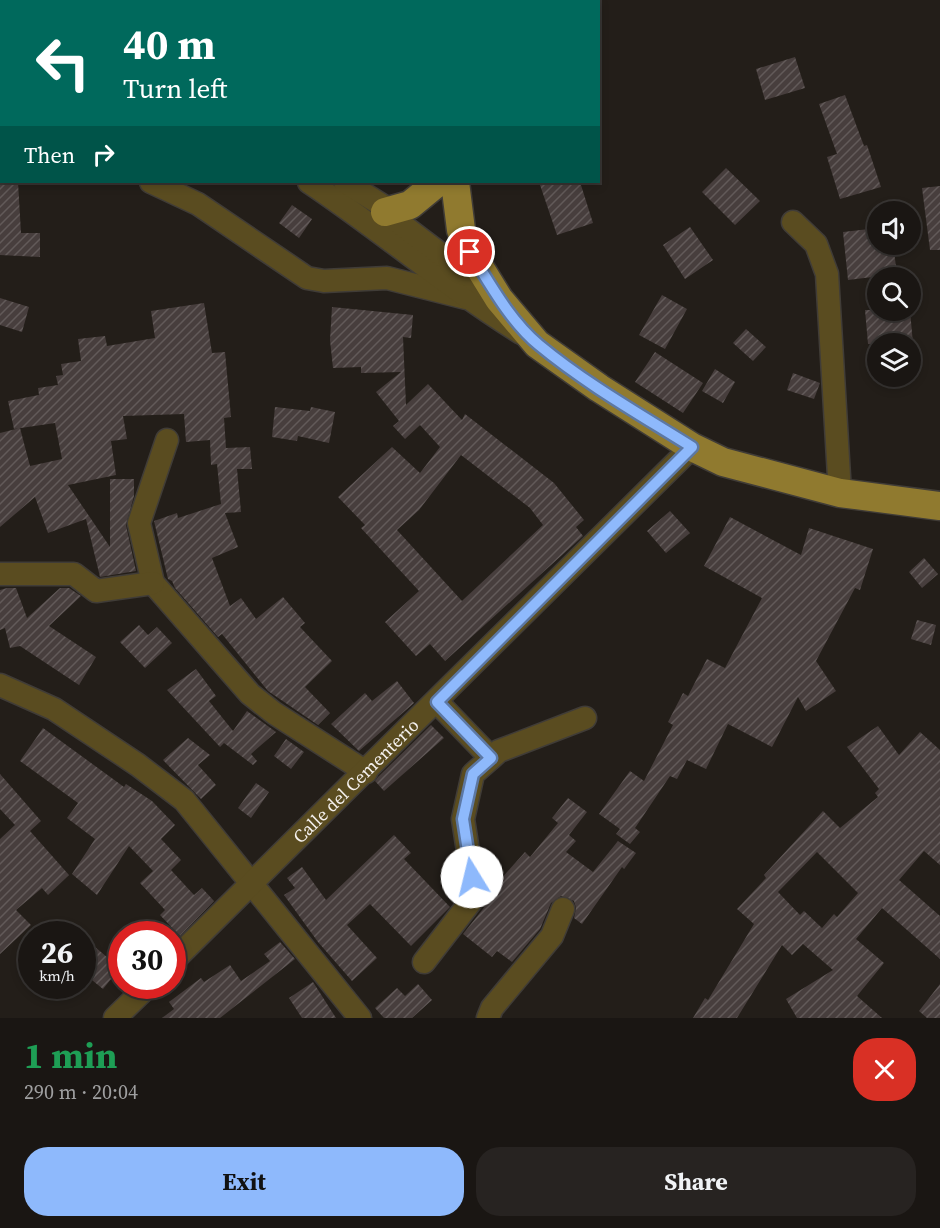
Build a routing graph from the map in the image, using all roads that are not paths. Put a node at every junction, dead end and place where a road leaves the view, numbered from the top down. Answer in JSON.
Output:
{"nodes":[{"id":1,"x":153,"y":183,"type":"edge"},
{"id":2,"x":310,"y":183,"type":"edge"},
{"id":3,"x":347,"y":183,"type":"edge"},
{"id":4,"x":437,"y":183,"type":"edge"},
{"id":5,"x":455,"y":183,"type":"edge"},
{"id":6,"x":385,"y":212,"type":"junction"},
{"id":7,"x":793,"y":222,"type":"dead end"},
{"id":8,"x":466,"y":298,"type":"junction"},
{"id":9,"x":499,"y":299,"type":"junction"},
{"id":10,"x":537,"y":344,"type":"junction"},
{"id":11,"x":167,"y":440,"type":"dead end"},
{"id":12,"x":692,"y":447,"type":"junction"},
{"id":13,"x":840,"y":493,"type":"junction"},
{"id":14,"x":940,"y":507,"type":"edge"},
{"id":15,"x":0,"y":574,"type":"edge"},
{"id":16,"x":153,"y":583,"type":"junction"},
{"id":17,"x":0,"y":685,"type":"edge"},
{"id":18,"x":437,"y":702,"type":"junction"},
{"id":19,"x":585,"y":718,"type":"dead end"},
{"id":20,"x":491,"y":758,"type":"junction"},
{"id":21,"x":366,"y":772,"type":"junction"},
{"id":22,"x":251,"y":885,"type":"junction"},
{"id":23,"x":563,"y":909,"type":"dead end"},
{"id":24,"x":186,"y":948,"type":"edge"},
{"id":25,"x":423,"y":962,"type":"dead end"},
{"id":26,"x":135,"y":999,"type":"edge"},
{"id":27,"x":115,"y":1018,"type":"edge"},
{"id":28,"x":360,"y":1018,"type":"edge"},
{"id":29,"x":488,"y":1018,"type":"edge"}],
"edges":[{"from":1,"to":8,"type":"street"},
{"from":2,"to":8,"type":"street"},
{"from":3,"to":6,"type":"street"},
{"from":4,"to":6,"type":"main road"},
{"from":5,"to":9,"type":"main road"},
{"from":6,"to":9,"type":"street"},
{"from":7,"to":13,"type":"street"},
{"from":8,"to":10,"type":"street"},
{"from":9,"to":10,"type":"main road"},
{"from":10,"to":12,"type":"main road"},
{"from":11,"to":16,"type":"street"},
{"from":12,"to":13,"type":"main road"},
{"from":12,"to":18,"type":"street","name":"Calle del Cementerio"},
{"from":13,"to":14,"type":"main road"},
{"from":15,"to":16,"type":"street"},
{"from":16,"to":21,"type":"street"},
{"from":17,"to":22,"type":"street"},
{"from":18,"to":20,"type":"street"},
{"from":18,"to":21,"type":"street","name":"Calle del Cementerio"},
{"from":19,"to":20,"type":"street"},
{"from":20,"to":25,"type":"street"},
{"from":21,"to":22,"type":"street","name":"Calle del Cementerio"},
{"from":22,"to":24,"type":"street","name":"Calle del Cementerio"},
{"from":22,"to":28,"type":"street"},
{"from":23,"to":29,"type":"street"},
{"from":26,"to":27,"type":"street"}]}
